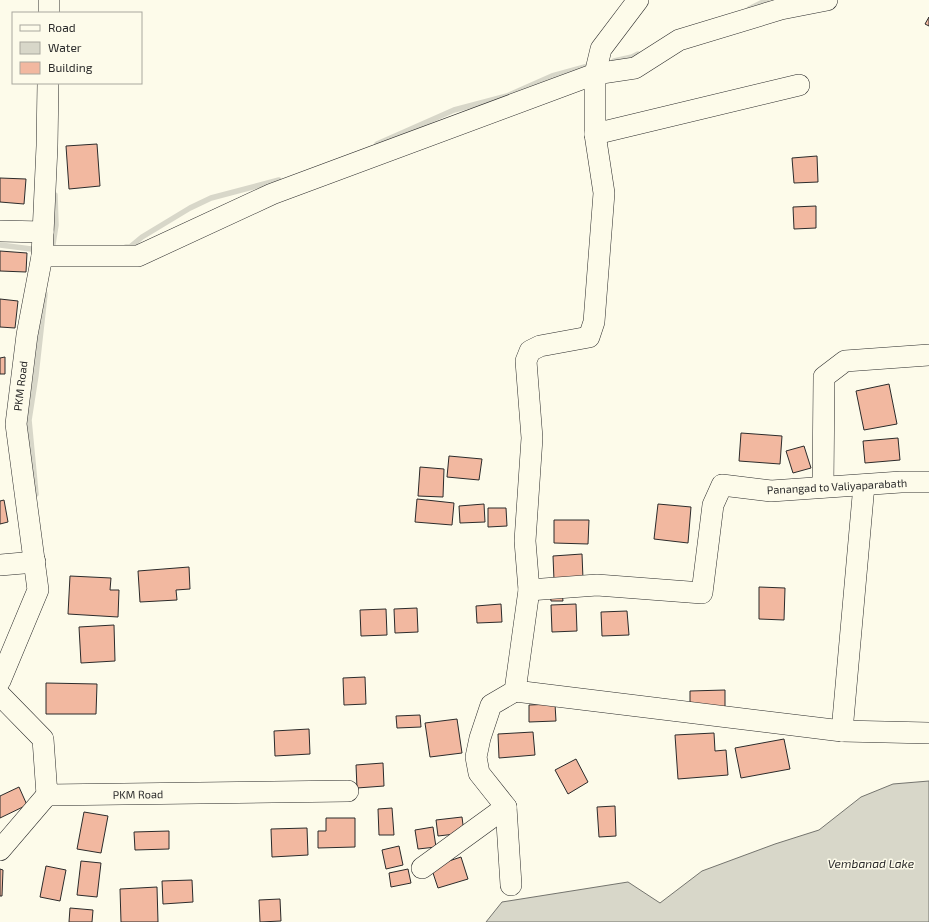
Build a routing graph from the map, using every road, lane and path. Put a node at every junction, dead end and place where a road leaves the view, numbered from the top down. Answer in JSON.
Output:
{"nodes":[{"id":1,"x":49,"y":0,"type":"edge"},
{"id":2,"x":638,"y":0,"type":"edge"},
{"id":3,"x":827,"y":0,"type":"edge"},
{"id":4,"x":49,"y":12,"type":"edge"},
{"id":5,"x":595,"y":74,"type":"junction"},
{"id":6,"x":48,"y":84,"type":"edge"},
{"id":7,"x":799,"y":85,"type":"dead end"},
{"id":8,"x":595,"y":134,"type":"junction"},
{"id":9,"x":0,"y":231,"type":"edge"},
{"id":10,"x":43,"y":232,"type":"junction"},
{"id":11,"x":42,"y":256,"type":"junction"},
{"id":12,"x":929,"y":355,"type":"edge"},
{"id":13,"x":929,"y":482,"type":"edge"},
{"id":14,"x":864,"y":485,"type":"junction"},
{"id":15,"x":823,"y":487,"type":"junction"},
{"id":16,"x":35,"y":562,"type":"junction"},
{"id":17,"x":0,"y":565,"type":"edge"},
{"id":18,"x":530,"y":590,"type":"junction"},
{"id":19,"x":0,"y":681,"type":"edge"},
{"id":20,"x":515,"y":691,"type":"junction"},
{"id":21,"x":0,"y":695,"type":"edge"},
{"id":22,"x":842,"y":731,"type":"junction"},
{"id":23,"x":929,"y":733,"type":"edge"},
{"id":24,"x":348,"y":791,"type":"dead end"},
{"id":25,"x":46,"y":796,"type":"junction"},
{"id":26,"x":506,"y":807,"type":"junction"},
{"id":27,"x":0,"y":850,"type":"edge"},
{"id":28,"x":422,"y":868,"type":"dead end"},
{"id":29,"x":511,"y":885,"type":"dead end"}],
"edges":[{"from":1,"to":4,"type":"street"},
{"from":2,"to":5,"type":"street"},
{"from":3,"to":5,"type":"street"},
{"from":5,"to":8,"type":"street"},
{"from":5,"to":11,"type":"street"},
{"from":6,"to":10,"type":"street","name":"PKM Road"},
{"from":7,"to":8,"type":"street"},
{"from":8,"to":18,"type":"street"},
{"from":9,"to":10,"type":"street"},
{"from":10,"to":11,"type":"street","name":"PKM Road"},
{"from":11,"to":16,"type":"street","name":"PKM Road"},
{"from":12,"to":15,"type":"street"},
{"from":13,"to":14,"type":"street","name":"Panangad to Valiyaparabath"},
{"from":14,"to":15,"type":"street","name":"Panangad to Valiyaparabath"},
{"from":14,"to":22,"type":"street"},
{"from":15,"to":18,"type":"street","name":"Panangad to Valiyaparabath"},
{"from":16,"to":17,"type":"street"},
{"from":16,"to":19,"type":"street","name":"PKM Road"},
{"from":18,"to":20,"type":"street"},
{"from":20,"to":22,"type":"street"},
{"from":20,"to":26,"type":"street"},
{"from":21,"to":25,"type":"street"},
{"from":22,"to":23,"type":"street"},
{"from":24,"to":25,"type":"street","name":"PKM Road"},
{"from":25,"to":27,"type":"street"},
{"from":26,"to":28,"type":"street"},
{"from":26,"to":29,"type":"street"}]}
